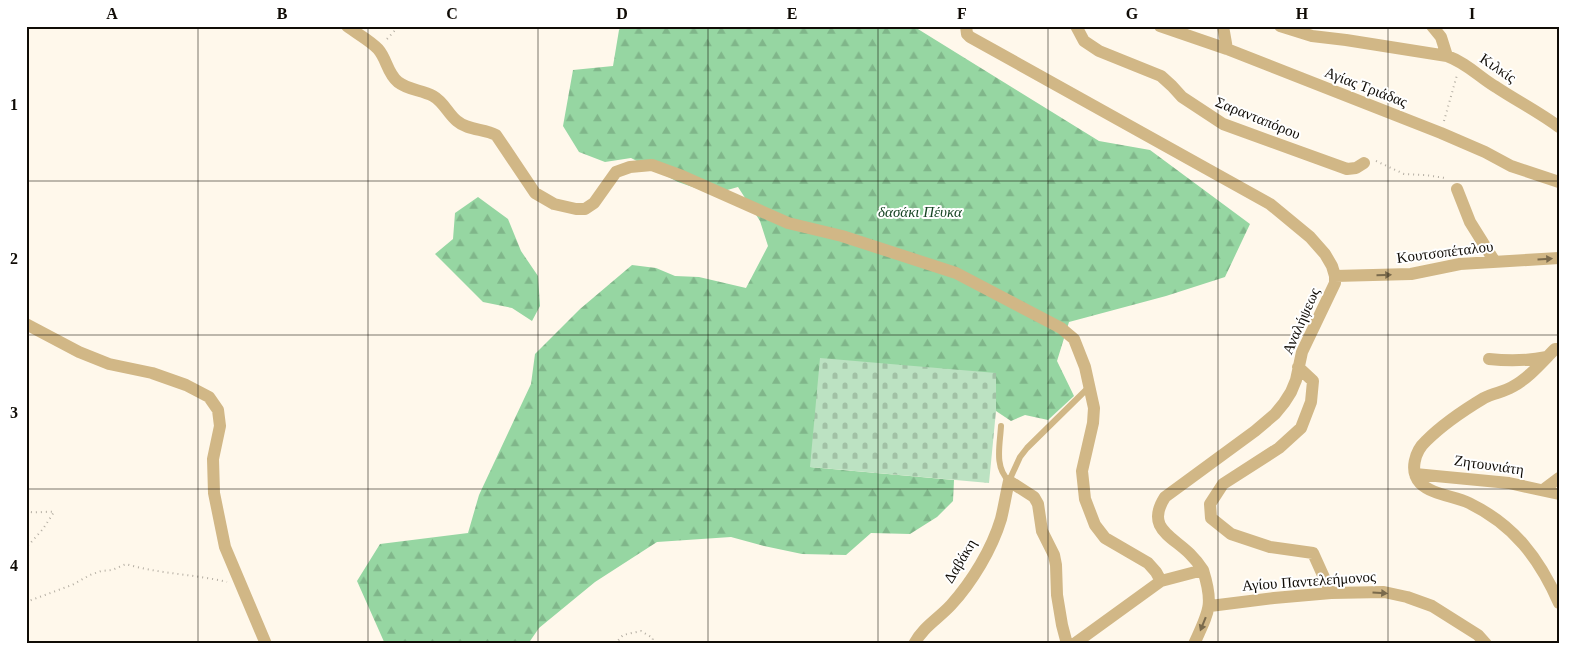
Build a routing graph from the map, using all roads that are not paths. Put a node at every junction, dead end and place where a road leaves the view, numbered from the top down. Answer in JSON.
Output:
{"nodes":[{"id":1,"x":347,"y":26,"type":"edge"},
{"id":2,"x":966,"y":26,"type":"edge"},
{"id":3,"x":1076,"y":26,"type":"edge"},
{"id":4,"x":1160,"y":26,"type":"edge"},
{"id":5,"x":1223,"y":26,"type":"edge"},
{"id":6,"x":1280,"y":26,"type":"edge"},
{"id":7,"x":1432,"y":26,"type":"edge"},
{"id":8,"x":1227,"y":49,"type":"junction"},
{"id":9,"x":1447,"y":56,"type":"junction"},
{"id":10,"x":1559,"y":127,"type":"edge"},
{"id":11,"x":1364,"y":163,"type":"road end"},
{"id":12,"x":1559,"y":182,"type":"edge"},
{"id":13,"x":1457,"y":189,"type":"dead end"},
{"id":14,"x":1559,"y":258,"type":"edge"},
{"id":15,"x":1495,"y":262,"type":"junction"},
{"id":16,"x":1335,"y":276,"type":"junction"},
{"id":17,"x":26,"y":324,"type":"edge"},
{"id":18,"x":1559,"y":349,"type":"edge"},
{"id":19,"x":1547,"y":357,"type":"junction"},
{"id":20,"x":1489,"y":358,"type":"dead end"},
{"id":21,"x":1298,"y":367,"type":"junction"},
{"id":22,"x":1088,"y":388,"type":"junction"},
{"id":23,"x":1001,"y":426,"type":"dead end"},
{"id":24,"x":1415,"y":474,"type":"junction"},
{"id":25,"x":1559,"y":478,"type":"edge"},
{"id":26,"x":1009,"y":481,"type":"junction"},
{"id":27,"x":1543,"y":490,"type":"junction"},
{"id":28,"x":1559,"y":494,"type":"edge"},
{"id":29,"x":1204,"y":570,"type":"junction"},
{"id":30,"x":1161,"y":582,"type":"junction"},
{"id":31,"x":1331,"y":593,"type":"junction"},
{"id":32,"x":1559,"y":603,"type":"edge"},
{"id":33,"x":1210,"y":606,"type":"junction"},
{"id":34,"x":266,"y":644,"type":"edge"},
{"id":35,"x":914,"y":644,"type":"edge"},
{"id":36,"x":1067,"y":644,"type":"edge"},
{"id":37,"x":1074,"y":644,"type":"edge"},
{"id":38,"x":1194,"y":644,"type":"edge"},
{"id":39,"x":1486,"y":644,"type":"edge"}],
"edges":[{"from":1,"to":22,"type":"street"},
{"from":2,"to":16,"type":"street","name":"Αναλήψεως"},
{"from":3,"to":11,"type":"street","name":"Σαρανταπόρου"},
{"from":4,"to":8,"type":"street","name":"Αγίας Τριάδας"},
{"from":5,"to":8,"type":"street"},
{"from":6,"to":9,"type":"street","name":"Κιλκίς"},
{"from":7,"to":9,"type":"street"},
{"from":8,"to":12,"type":"street","name":"Αγίας Τριάδας"},
{"from":9,"to":10,"type":"street","name":"Κιλκίς"},
{"from":13,"to":15,"type":"street"},
{"from":15,"to":14,"type":"street","name":"Κουτσοπέταλου","one_way":true},
{"from":16,"to":15,"type":"street","name":"Κουτσοπέταλου","one_way":true},
{"from":16,"to":21,"type":"street","name":"Αναλήψεως"},
{"from":17,"to":34,"type":"street"},
{"from":18,"to":19,"type":"street"},
{"from":19,"to":20,"type":"street"},
{"from":19,"to":24,"type":"street"},
{"from":21,"to":29,"type":"street","name":"Αναλήψεως"},
{"from":21,"to":31,"type":"street"},
{"from":22,"to":26,"type":"lane"},
{"from":22,"to":30,"type":"street"},
{"from":23,"to":26,"type":"lane"},
{"from":24,"to":27,"type":"street","name":"Ζητουνιάτη"},
{"from":24,"to":32,"type":"street"},
{"from":25,"to":27,"type":"street"},
{"from":26,"to":35,"type":"street","name":"Δαβάκη"},
{"from":26,"to":36,"type":"street"},
{"from":27,"to":28,"type":"street","name":"Ζητουνιάτη"},
{"from":29,"to":30,"type":"street"},
{"from":29,"to":33,"type":"street"},
{"from":30,"to":37,"type":"street"},
{"from":31,"to":33,"type":"street","name":"Αγίου Παντελεήμονος"},
{"from":31,"to":39,"type":"street","name":"Αγίου Παντελεήμονος","one_way":true},
{"from":33,"to":38,"type":"street","one_way":true}]}
